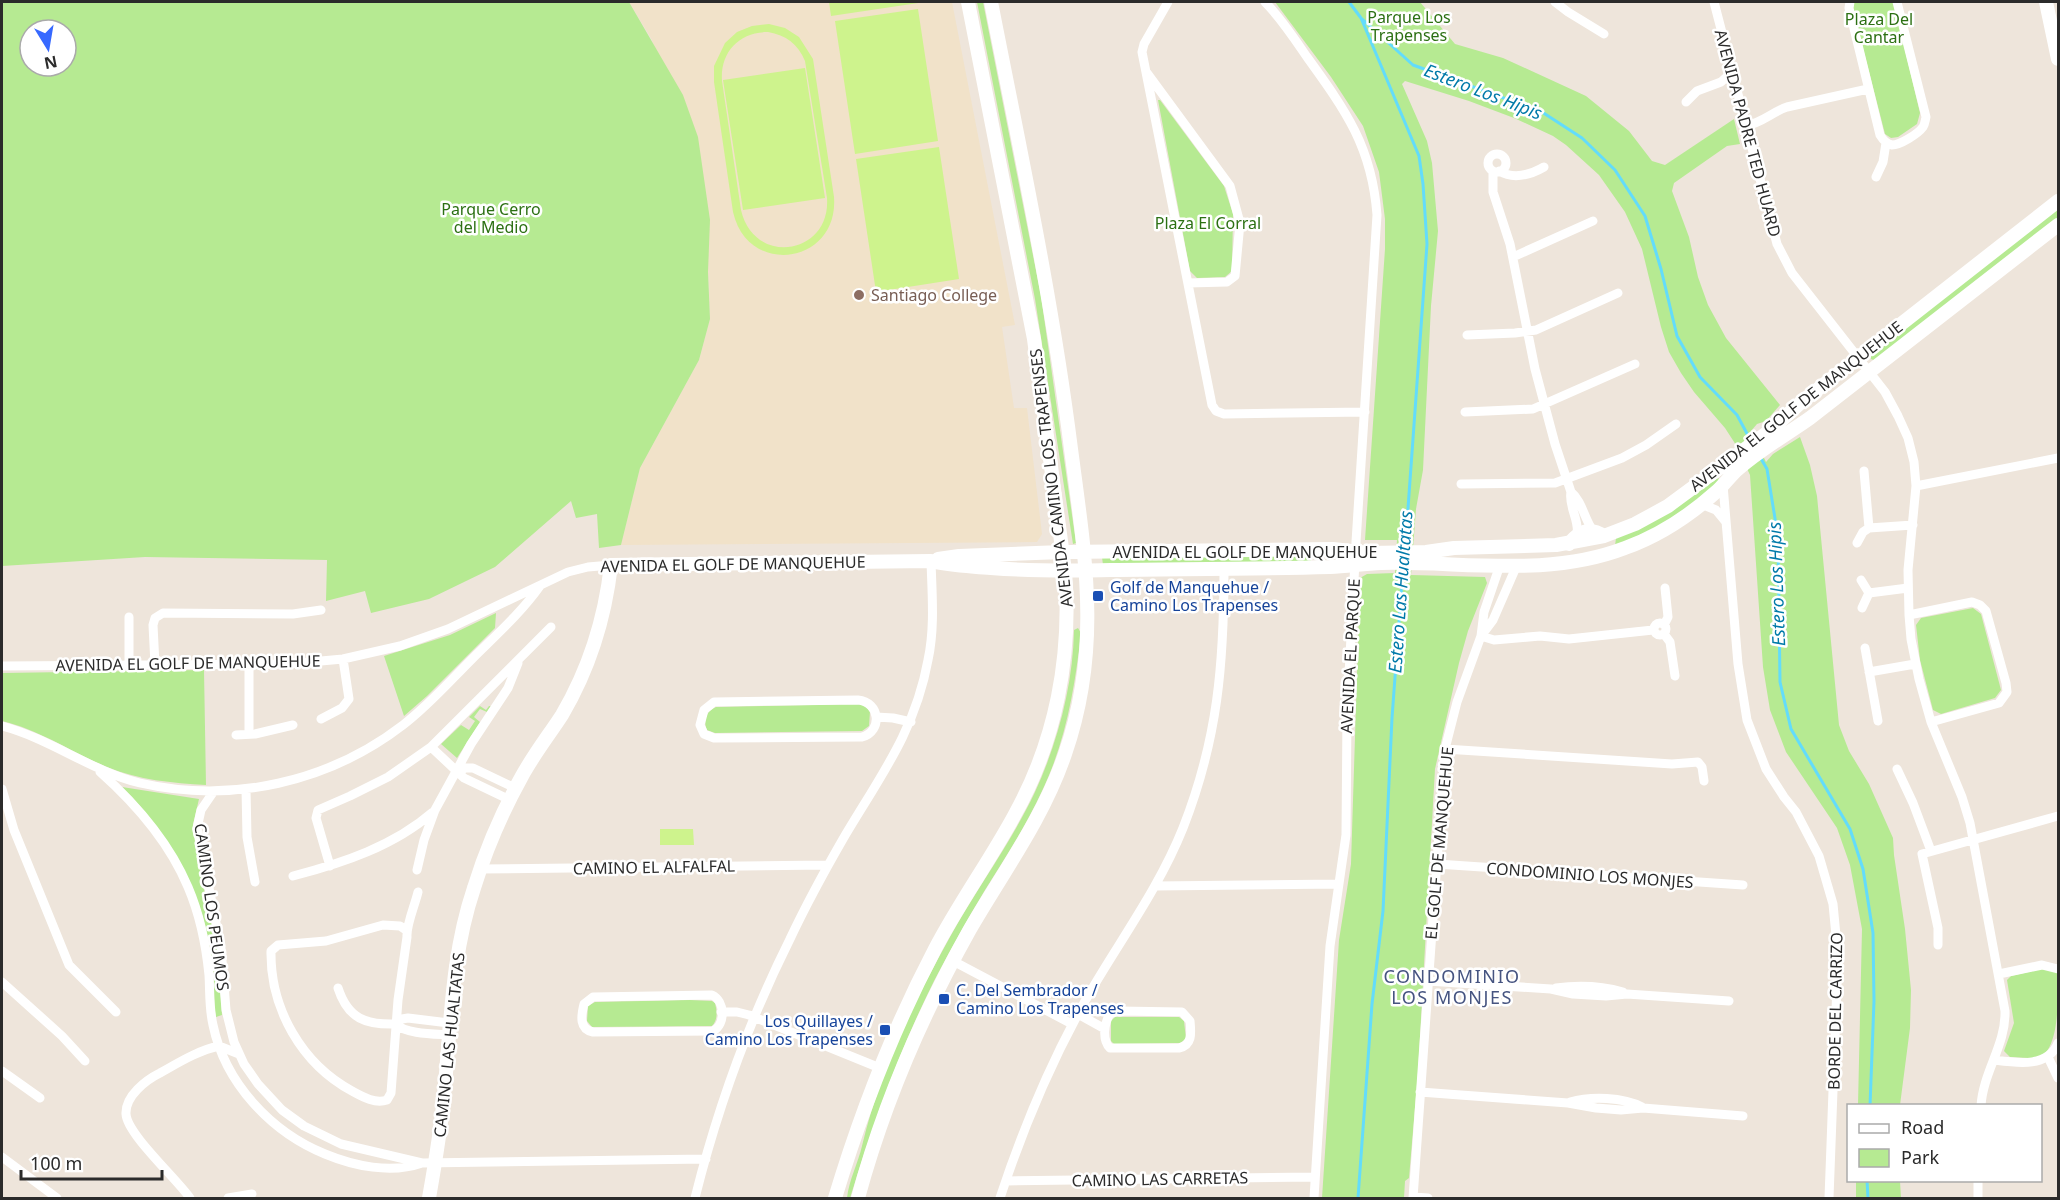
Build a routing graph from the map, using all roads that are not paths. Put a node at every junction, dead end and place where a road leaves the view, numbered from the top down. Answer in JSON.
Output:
{"nodes":[{"id":1,"x":968,"y":2,"type":"edge"},
{"id":2,"x":991,"y":2,"type":"edge"},
{"id":3,"x":1168,"y":2,"type":"edge"},
{"id":4,"x":1265,"y":2,"type":"edge"},
{"id":5,"x":1555,"y":2,"type":"edge"},
{"id":6,"x":1714,"y":2,"type":"edge"},
{"id":7,"x":1850,"y":2,"type":"edge"},
{"id":8,"x":1897,"y":2,"type":"edge"},
{"id":9,"x":2046,"y":2,"type":"edge"},
{"id":10,"x":1604,"y":34,"type":"dead end"},
{"id":11,"x":2058,"y":59,"type":"edge"},
{"id":12,"x":1146,"y":71,"type":"junction"},
{"id":13,"x":1732,"y":72,"type":"junction"},
{"id":14,"x":1721,"y":82,"type":"junction"},
{"id":15,"x":1735,"y":83,"type":"junction"},
{"id":16,"x":1868,"y":89,"type":"junction"},
{"id":17,"x":1686,"y":102,"type":"dead end"},
{"id":18,"x":1745,"y":126,"type":"junction"},
{"id":19,"x":1886,"y":143,"type":"junction"},
{"id":20,"x":1544,"y":167,"type":"dead end"},
{"id":21,"x":1876,"y":177,"type":"dead end"},
{"id":22,"x":2058,"y":201,"type":"edge"},
{"id":23,"x":1593,"y":221,"type":"dead end"},
{"id":24,"x":2058,"y":225,"type":"edge"},
{"id":25,"x":1513,"y":257,"type":"junction"},
{"id":26,"x":1188,"y":283,"type":"junction"},
{"id":27,"x":1618,"y":293,"type":"dead end"},
{"id":28,"x":1527,"y":332,"type":"junction"},
{"id":29,"x":1467,"y":334,"type":"dead end"},
{"id":30,"x":1859,"y":357,"type":"junction"},
{"id":31,"x":1635,"y":364,"type":"dead end"},
{"id":32,"x":1870,"y":371,"type":"junction"},
{"id":33,"x":1544,"y":405,"type":"junction"},
{"id":34,"x":1365,"y":412,"type":"junction"},
{"id":35,"x":1465,"y":412,"type":"dead end"},
{"id":36,"x":1676,"y":424,"type":"dead end"},
{"id":37,"x":1773,"y":435,"type":"junction"},
{"id":38,"x":2058,"y":458,"type":"edge"},
{"id":39,"x":1735,"y":465,"type":"junction"},
{"id":40,"x":1864,"y":471,"type":"dead end"},
{"id":41,"x":1566,"y":479,"type":"junction"},
{"id":42,"x":1461,"y":484,"type":"dead end"},
{"id":43,"x":1723,"y":485,"type":"junction"},
{"id":44,"x":1916,"y":486,"type":"junction"},
{"id":45,"x":1571,"y":492,"type":"junction"},
{"id":46,"x":1701,"y":504,"type":"junction"},
{"id":47,"x":1725,"y":523,"type":"junction"},
{"id":48,"x":1913,"y":525,"type":"junction"},
{"id":49,"x":1869,"y":528,"type":"junction"},
{"id":50,"x":1598,"y":534,"type":"junction"},
{"id":51,"x":1573,"y":540,"type":"junction"},
{"id":52,"x":1857,"y":543,"type":"dead end"},
{"id":53,"x":1538,"y":546,"type":"junction"},
{"id":54,"x":1355,"y":551,"type":"junction"},
{"id":55,"x":1062,"y":552,"type":"junction"},
{"id":56,"x":1085,"y":552,"type":"junction"},
{"id":57,"x":1384,"y":558,"type":"junction"},
{"id":58,"x":1426,"y":558,"type":"junction"},
{"id":59,"x":1595,"y":558,"type":"junction"},
{"id":60,"x":931,"y":561,"type":"junction"},
{"id":61,"x":611,"y":564,"type":"junction"},
{"id":62,"x":1500,"y":565,"type":"junction"},
{"id":63,"x":1517,"y":565,"type":"junction"},
{"id":64,"x":1354,"y":566,"type":"junction"},
{"id":65,"x":1224,"y":569,"type":"junction"},
{"id":66,"x":1086,"y":570,"type":"junction"},
{"id":67,"x":1065,"y":571,"type":"junction"},
{"id":68,"x":1861,"y":580,"type":"dead end"},
{"id":69,"x":540,"y":586,"type":"junction"},
{"id":70,"x":1665,"y":588,"type":"dead end"},
{"id":71,"x":1908,"y":588,"type":"junction"},
{"id":72,"x":1869,"y":593,"type":"junction"},
{"id":73,"x":1862,"y":608,"type":"dead end"},
{"id":74,"x":321,"y":610,"type":"dead end"},
{"id":75,"x":1909,"y":615,"type":"junction"},
{"id":76,"x":129,"y":616,"type":"dead end"},
{"id":77,"x":551,"y":627,"type":"dead end"},
{"id":78,"x":1067,"y":628,"type":"junction"},
{"id":79,"x":1089,"y":629,"type":"junction"},
{"id":80,"x":1664,"y":629,"type":"junction"},
{"id":81,"x":1481,"y":636,"type":"junction"},
{"id":82,"x":1865,"y":648,"type":"dead end"},
{"id":83,"x":343,"y":659,"type":"junction"},
{"id":84,"x":519,"y":661,"type":"junction"},
{"id":85,"x":1915,"y":663,"type":"junction"},
{"id":86,"x":249,"y":664,"type":"junction"},
{"id":87,"x":129,"y":665,"type":"junction"},
{"id":88,"x":155,"y":665,"type":"junction"},
{"id":89,"x":2,"y":666,"type":"edge"},
{"id":90,"x":1869,"y":672,"type":"junction"},
{"id":91,"x":1675,"y":676,"type":"dead end"},
{"id":92,"x":876,"y":717,"type":"junction"},
{"id":93,"x":321,"y":719,"type":"dead end"},
{"id":94,"x":1878,"y":721,"type":"dead end"},
{"id":95,"x":911,"y":722,"type":"junction"},
{"id":96,"x":1931,"y":722,"type":"junction"},
{"id":97,"x":293,"y":725,"type":"dead end"},
{"id":98,"x":2,"y":727,"type":"edge"},
{"id":99,"x":249,"y":734,"type":"junction"},
{"id":100,"x":236,"y":735,"type":"dead end"},
{"id":101,"x":431,"y":747,"type":"junction"},
{"id":102,"x":1445,"y":749,"type":"junction"},
{"id":103,"x":93,"y":766,"type":"junction"},
{"id":104,"x":1897,"y":769,"type":"dead end"},
{"id":105,"x":457,"y":771,"type":"junction"},
{"id":106,"x":1704,"y":781,"type":"dead end"},
{"id":107,"x":2,"y":789,"type":"edge"},
{"id":108,"x":246,"y":789,"type":"junction"},
{"id":109,"x":214,"y":791,"type":"junction"},
{"id":110,"x":512,"y":794,"type":"junction"},
{"id":111,"x":435,"y":810,"type":"junction"},
{"id":112,"x":2058,"y":816,"type":"edge"},
{"id":113,"x":1973,"y":840,"type":"junction"},
{"id":114,"x":1927,"y":852,"type":"junction"},
{"id":115,"x":1437,"y":864,"type":"junction"},
{"id":116,"x":828,"y":865,"type":"junction"},
{"id":117,"x":330,"y":866,"type":"junction"},
{"id":118,"x":480,"y":869,"type":"junction"},
{"id":119,"x":417,"y":870,"type":"dead end"},
{"id":120,"x":293,"y":876,"type":"dead end"},
{"id":121,"x":255,"y":882,"type":"dead end"},
{"id":122,"x":1339,"y":884,"type":"junction"},
{"id":123,"x":1743,"y":885,"type":"dead end"},
{"id":124,"x":1155,"y":886,"type":"junction"},
{"id":125,"x":418,"y":892,"type":"dead end"},
{"id":126,"x":405,"y":930,"type":"junction"},
{"id":127,"x":1938,"y":945,"type":"dead end"},
{"id":128,"x":953,"y":961,"type":"junction"},
{"id":129,"x":2058,"y":969,"type":"edge"},
{"id":130,"x":1999,"y":974,"type":"junction"},
{"id":131,"x":1428,"y":981,"type":"junction"},
{"id":132,"x":2,"y":982,"type":"edge"},
{"id":133,"x":338,"y":988,"type":"dead end"},
{"id":134,"x":1729,"y":1001,"type":"dead end"},
{"id":135,"x":116,"y":1012,"type":"dead end"},
{"id":136,"x":722,"y":1012,"type":"junction"},
{"id":137,"x":1078,"y":1014,"type":"junction"},
{"id":138,"x":755,"y":1018,"type":"junction"},
{"id":139,"x":396,"y":1024,"type":"junction"},
{"id":140,"x":1072,"y":1024,"type":"junction"},
{"id":141,"x":449,"y":1029,"type":"junction"},
{"id":142,"x":1106,"y":1029,"type":"junction"},
{"id":143,"x":2058,"y":1043,"type":"edge"},
{"id":144,"x":219,"y":1046,"type":"junction"},
{"id":145,"x":239,"y":1054,"type":"junction"},
{"id":146,"x":2048,"y":1057,"type":"junction"},
{"id":147,"x":1995,"y":1060,"type":"junction"},
{"id":148,"x":85,"y":1061,"type":"dead end"},
{"id":149,"x":880,"y":1068,"type":"junction"},
{"id":150,"x":2,"y":1071,"type":"edge"},
{"id":151,"x":2058,"y":1078,"type":"edge"},
{"id":152,"x":1420,"y":1092,"type":"junction"},
{"id":153,"x":40,"y":1098,"type":"dead end"},
{"id":154,"x":1980,"y":1104,"type":"edge"},
{"id":155,"x":1743,"y":1116,"type":"dead end"},
{"id":156,"x":2,"y":1156,"type":"edge"},
{"id":157,"x":706,"y":1160,"type":"junction"},
{"id":158,"x":429,"y":1163,"type":"junction"},
{"id":159,"x":1315,"y":1177,"type":"junction"},
{"id":160,"x":1006,"y":1181,"type":"junction"},
{"id":161,"x":1978,"y":1182,"type":"edge"},
{"id":162,"x":252,"y":1194,"type":"dead end"},
{"id":163,"x":839,"y":1196,"type":"edge"},
{"id":164,"x":57,"y":1198,"type":"edge"},
{"id":165,"x":190,"y":1198,"type":"edge"},
{"id":166,"x":228,"y":1198,"type":"edge"},
{"id":167,"x":429,"y":1198,"type":"edge"},
{"id":168,"x":695,"y":1198,"type":"edge"},
{"id":169,"x":858,"y":1198,"type":"edge"},
{"id":170,"x":1000,"y":1198,"type":"edge"},
{"id":171,"x":1314,"y":1198,"type":"edge"},
{"id":172,"x":1413,"y":1198,"type":"edge"},
{"id":173,"x":1428,"y":1198,"type":"edge"},
{"id":174,"x":1829,"y":1198,"type":"edge"},
{"id":175,"x":1978,"y":1198,"type":"edge"}],
"edges":[{"from":1,"to":55,"type":"street","name":"AVENIDA CAMINO LOS TRAPENSES"},
{"from":2,"to":56,"type":"street","name":"AVENIDA CAMINO LOS TRAPENSES"},
{"from":3,"to":12,"type":"street"},
{"from":4,"to":34,"type":"street","name":"AVENIDA EL PARQUE"},
{"from":5,"to":10,"type":"street"},
{"from":6,"to":13,"type":"street","name":"AVENIDA PADRE TED HUARD"},
{"from":7,"to":16,"type":"street"},
{"from":8,"to":19,"type":"street"},
{"from":9,"to":11,"type":"street"},
{"from":12,"to":26,"type":"street"},
{"from":12,"to":26,"type":"street"},
{"from":13,"to":14,"type":"street"},
{"from":13,"to":15,"type":"street","name":"AVENIDA PADRE TED HUARD"},
{"from":14,"to":15,"type":"street"},
{"from":14,"to":17,"type":"street"},
{"from":15,"to":18,"type":"street","name":"AVENIDA PADRE TED HUARD"},
{"from":16,"to":18,"type":"street"},
{"from":16,"to":19,"type":"street"},
{"from":18,"to":30,"type":"street","name":"AVENIDA PADRE TED HUARD"},
{"from":19,"to":21,"type":"street"},
{"from":20,"to":25,"type":"street"},
{"from":22,"to":30,"type":"street","name":"AVENIDA EL GOLF DE MANQUEHUE"},
{"from":23,"to":25,"type":"street"},
{"from":24,"to":32,"type":"street","name":"AVENIDA EL GOLF DE MANQUEHUE"},
{"from":25,"to":28,"type":"street"},
{"from":26,"to":34,"type":"street"},
{"from":27,"to":28,"type":"street"},
{"from":28,"to":29,"type":"street"},
{"from":28,"to":33,"type":"street"},
{"from":30,"to":32,"type":"street","name":"AVENIDA PADRE TED HUARD"},
{"from":30,"to":37,"type":"street","name":"AVENIDA EL GOLF DE MANQUEHUE"},
{"from":31,"to":33,"type":"street"},
{"from":32,"to":37,"type":"street","name":"AVENIDA EL GOLF DE MANQUEHUE"},
{"from":32,"to":44,"type":"street","name":"AVENIDA PADRE TED HUARD"},
{"from":33,"to":35,"type":"street"},
{"from":33,"to":41,"type":"street"},
{"from":34,"to":54,"type":"street","name":"AVENIDA EL PARQUE"},
{"from":36,"to":41,"type":"street"},
{"from":37,"to":39,"type":"street","name":"AVENIDA EL GOLF DE MANQUEHUE"},
{"from":38,"to":44,"type":"street"},
{"from":39,"to":43,"type":"street","name":"AVENIDA EL GOLF DE MANQUEHUE"},
{"from":39,"to":50,"type":"street","name":"AVENIDA EL GOLF DE MANQUEHUE"},
{"from":40,"to":49,"type":"street"},
{"from":41,"to":42,"type":"street"},
{"from":41,"to":45,"type":"street"},
{"from":43,"to":46,"type":"street","name":"AVENIDA EL GOLF DE MANQUEHUE"},
{"from":43,"to":47,"type":"street","name":"BORDE DEL CARRIZO"},
{"from":44,"to":48,"type":"street","name":"AVENIDA PADRE TED HUARD"},
{"from":45,"to":50,"type":"street"},
{"from":45,"to":51,"type":"street"},
{"from":46,"to":47,"type":"street"},
{"from":46,"to":59,"type":"street","name":"AVENIDA EL GOLF DE MANQUEHUE"},
{"from":47,"to":174,"type":"street","name":"BORDE DEL CARRIZO"},
{"from":48,"to":49,"type":"street"},
{"from":48,"to":71,"type":"street","name":"AVENIDA PADRE TED HUARD"},
{"from":49,"to":52,"type":"street"},
{"from":50,"to":51,"type":"street","name":"AVENIDA EL GOLF DE MANQUEHUE"},
{"from":50,"to":59,"type":"street"},
{"from":51,"to":53,"type":"street","name":"AVENIDA EL GOLF DE MANQUEHUE"},
{"from":53,"to":58,"type":"street","name":"AVENIDA EL GOLF DE MANQUEHUE"},
{"from":53,"to":62,"type":"street"},
{"from":54,"to":56,"type":"street","name":"AVENIDA EL GOLF DE MANQUEHUE"},
{"from":54,"to":57,"type":"street","name":"AVENIDA EL GOLF DE MANQUEHUE"},
{"from":54,"to":64,"type":"street","name":"AVENIDA EL PARQUE"},
{"from":55,"to":56,"type":"street","name":"AVENIDA EL GOLF DE MANQUEHUE"},
{"from":55,"to":60,"type":"street","name":"AVENIDA EL GOLF DE MANQUEHUE"},
{"from":55,"to":67,"type":"street","name":"AVENIDA CAMINO LOS TRAPENSES"},
{"from":56,"to":66,"type":"street","name":"AVENIDA CAMINO LOS TRAPENSES"},
{"from":57,"to":58,"type":"street","name":"AVENIDA EL GOLF DE MANQUEHUE"},
{"from":57,"to":64,"type":"street","name":"AVENIDA EL GOLF DE MANQUEHUE"},
{"from":58,"to":62,"type":"street","name":"AVENIDA EL GOLF DE MANQUEHUE"},
{"from":59,"to":63,"type":"street","name":"AVENIDA EL GOLF DE MANQUEHUE"},
{"from":60,"to":61,"type":"street","name":"AVENIDA EL GOLF DE MANQUEHUE"},
{"from":60,"to":67,"type":"street","name":"AVENIDA EL GOLF DE MANQUEHUE"},
{"from":60,"to":95,"type":"street"},
{"from":61,"to":69,"type":"street","name":"AVENIDA EL GOLF DE MANQUEHUE"},
{"from":61,"to":110,"type":"street","name":"CAMINO LAS HUALTATAS"},
{"from":62,"to":63,"type":"street","name":"AVENIDA EL GOLF DE MANQUEHUE"},
{"from":62,"to":81,"type":"street","name":"EL GOLF DE MANQUEHUE"},
{"from":63,"to":81,"type":"street","name":"EL GOLF DE MANQUEHUE"},
{"from":64,"to":65,"type":"street","name":"AVENIDA EL GOLF DE MANQUEHUE"},
{"from":64,"to":122,"type":"street","name":"AVENIDA EL PARQUE"},
{"from":65,"to":66,"type":"street","name":"AVENIDA EL GOLF DE MANQUEHUE"},
{"from":65,"to":124,"type":"street"},
{"from":66,"to":67,"type":"street","name":"AVENIDA EL GOLF DE MANQUEHUE"},
{"from":66,"to":79,"type":"street","name":"AVENIDA CAMINO LOS TRAPENSES"},
{"from":67,"to":78,"type":"street","name":"AVENIDA CAMINO LOS TRAPENSES"},
{"from":68,"to":72,"type":"street"},
{"from":69,"to":83,"type":"street","name":"AVENIDA EL GOLF DE MANQUEHUE"},
{"from":69,"to":108,"type":"street","name":"AVENIDA EL GOLF DE MANQUEHUE"},
{"from":70,"to":80,"type":"street"},
{"from":71,"to":72,"type":"street"},
{"from":71,"to":75,"type":"street","name":"AVENIDA PADRE TED HUARD"},
{"from":72,"to":73,"type":"street"},
{"from":74,"to":88,"type":"street"},
{"from":75,"to":85,"type":"street","name":"AVENIDA PADRE TED HUARD"},
{"from":75,"to":96,"type":"street"},
{"from":76,"to":87,"type":"street"},
{"from":77,"to":84,"type":"street"},
{"from":78,"to":79,"type":"street"},
{"from":78,"to":149,"type":"street","name":"AVENIDA CAMINO LOS TRAPENSES"},
{"from":79,"to":128,"type":"street","name":"AVENIDA CAMINO LOS TRAPENSES"},
{"from":80,"to":81,"type":"street"},
{"from":80,"to":91,"type":"street"},
{"from":81,"to":102,"type":"street","name":"EL GOLF DE MANQUEHUE"},
{"from":82,"to":90,"type":"street"},
{"from":83,"to":86,"type":"street","name":"AVENIDA EL GOLF DE MANQUEHUE"},
{"from":83,"to":93,"type":"street"},
{"from":84,"to":101,"type":"street"},
{"from":84,"to":105,"type":"street"},
{"from":85,"to":90,"type":"street"},
{"from":85,"to":96,"type":"street","name":"AVENIDA PADRE TED HUARD"},
{"from":86,"to":88,"type":"street","name":"AVENIDA EL GOLF DE MANQUEHUE"},
{"from":86,"to":99,"type":"street"},
{"from":87,"to":88,"type":"street","name":"AVENIDA EL GOLF DE MANQUEHUE"},
{"from":87,"to":89,"type":"street","name":"AVENIDA EL GOLF DE MANQUEHUE"},
{"from":90,"to":94,"type":"street"},
{"from":92,"to":92,"type":"street"},
{"from":92,"to":95,"type":"street"},
{"from":95,"to":116,"type":"street"},
{"from":96,"to":113,"type":"street","name":"AVENIDA PADRE TED HUARD"},
{"from":97,"to":99,"type":"street"},
{"from":98,"to":103,"type":"street","name":"AVENIDA EL GOLF DE MANQUEHUE"},
{"from":99,"to":100,"type":"street"},
{"from":101,"to":105,"type":"street"},
{"from":101,"to":117,"type":"street"},
{"from":102,"to":106,"type":"street"},
{"from":102,"to":115,"type":"street","name":"EL GOLF DE MANQUEHUE"},
{"from":103,"to":109,"type":"street","name":"AVENIDA EL GOLF DE MANQUEHUE"},
{"from":103,"to":144,"type":"street","name":"CAMINO LOS PEUMOS"},
{"from":104,"to":114,"type":"street"},
{"from":105,"to":110,"type":"street"},
{"from":105,"to":111,"type":"street"},
{"from":107,"to":135,"type":"street"},
{"from":108,"to":109,"type":"street","name":"AVENIDA EL GOLF DE MANQUEHUE"},
{"from":108,"to":121,"type":"street"},
{"from":109,"to":145,"type":"street","name":"CAMINO LOS PEUMOS"},
{"from":110,"to":118,"type":"street","name":"CAMINO LAS HUALTATAS"},
{"from":111,"to":117,"type":"street"},
{"from":111,"to":119,"type":"street"},
{"from":112,"to":113,"type":"street"},
{"from":113,"to":114,"type":"street"},
{"from":113,"to":130,"type":"street","name":"AVENIDA PADRE TED HUARD"},
{"from":114,"to":127,"type":"street"},
{"from":115,"to":123,"type":"street","name":"CONDOMINIO LOS MONJES"},
{"from":115,"to":131,"type":"street","name":"EL GOLF DE MANQUEHUE"},
{"from":116,"to":118,"type":"street","name":"CAMINO EL ALFALFAL"},
{"from":116,"to":138,"type":"street"},
{"from":117,"to":120,"type":"street"},
{"from":118,"to":141,"type":"street","name":"CAMINO LAS HUALTATAS"},
{"from":122,"to":124,"type":"street"},
{"from":122,"to":159,"type":"street","name":"AVENIDA EL PARQUE"},
{"from":124,"to":137,"type":"street"},
{"from":125,"to":126,"type":"street"},
{"from":126,"to":139,"type":"street"},
{"from":126,"to":139,"type":"street"},
{"from":128,"to":140,"type":"street"},
{"from":128,"to":169,"type":"street","name":"AVENIDA CAMINO LOS TRAPENSES"},
{"from":129,"to":130,"type":"street"},
{"from":130,"to":147,"type":"street","name":"AVENIDA PADRE TED HUARD"},
{"from":131,"to":134,"type":"street"},
{"from":131,"to":152,"type":"street","name":"EL GOLF DE MANQUEHUE"},
{"from":132,"to":148,"type":"street"},
{"from":133,"to":139,"type":"street"},
{"from":136,"to":136,"type":"street"},
{"from":136,"to":138,"type":"street"},
{"from":137,"to":140,"type":"street"},
{"from":137,"to":142,"type":"street"},
{"from":138,"to":149,"type":"street"},
{"from":138,"to":157,"type":"street"},
{"from":139,"to":141,"type":"street"},
{"from":140,"to":160,"type":"street"},
{"from":141,"to":158,"type":"street","name":"CAMINO LAS HUALTATAS"},
{"from":142,"to":142,"type":"street"},
{"from":143,"to":146,"type":"street"},
{"from":144,"to":145,"type":"street"},
{"from":144,"to":158,"type":"street","name":"CAMINO LOS PEUMOS"},
{"from":144,"to":165,"type":"street"},
{"from":145,"to":158,"type":"street","name":"CAMINO LOS PEUMOS"},
{"from":146,"to":147,"type":"street"},
{"from":146,"to":151,"type":"street"},
{"from":147,"to":154,"type":"street","name":"AVENIDA PADRE TED HUARD"},
{"from":149,"to":163,"type":"street","name":"AVENIDA CAMINO LOS TRAPENSES"},
{"from":150,"to":153,"type":"street"},
{"from":152,"to":155,"type":"street"},
{"from":152,"to":172,"type":"street","name":"EL GOLF DE MANQUEHUE"},
{"from":156,"to":164,"type":"street"},
{"from":157,"to":158,"type":"street","name":"CAMINO LOS PEUMOS"},
{"from":157,"to":168,"type":"street"},
{"from":158,"to":167,"type":"street","name":"CAMINO LAS HUALTATAS"},
{"from":159,"to":160,"type":"street","name":"CAMINO LAS CARRETAS"},
{"from":159,"to":171,"type":"street","name":"AVENIDA EL PARQUE"},
{"from":160,"to":170,"type":"street"},
{"from":161,"to":175,"type":"street"},
{"from":162,"to":166,"type":"street"},
{"from":172,"to":173,"type":"street"}]}
